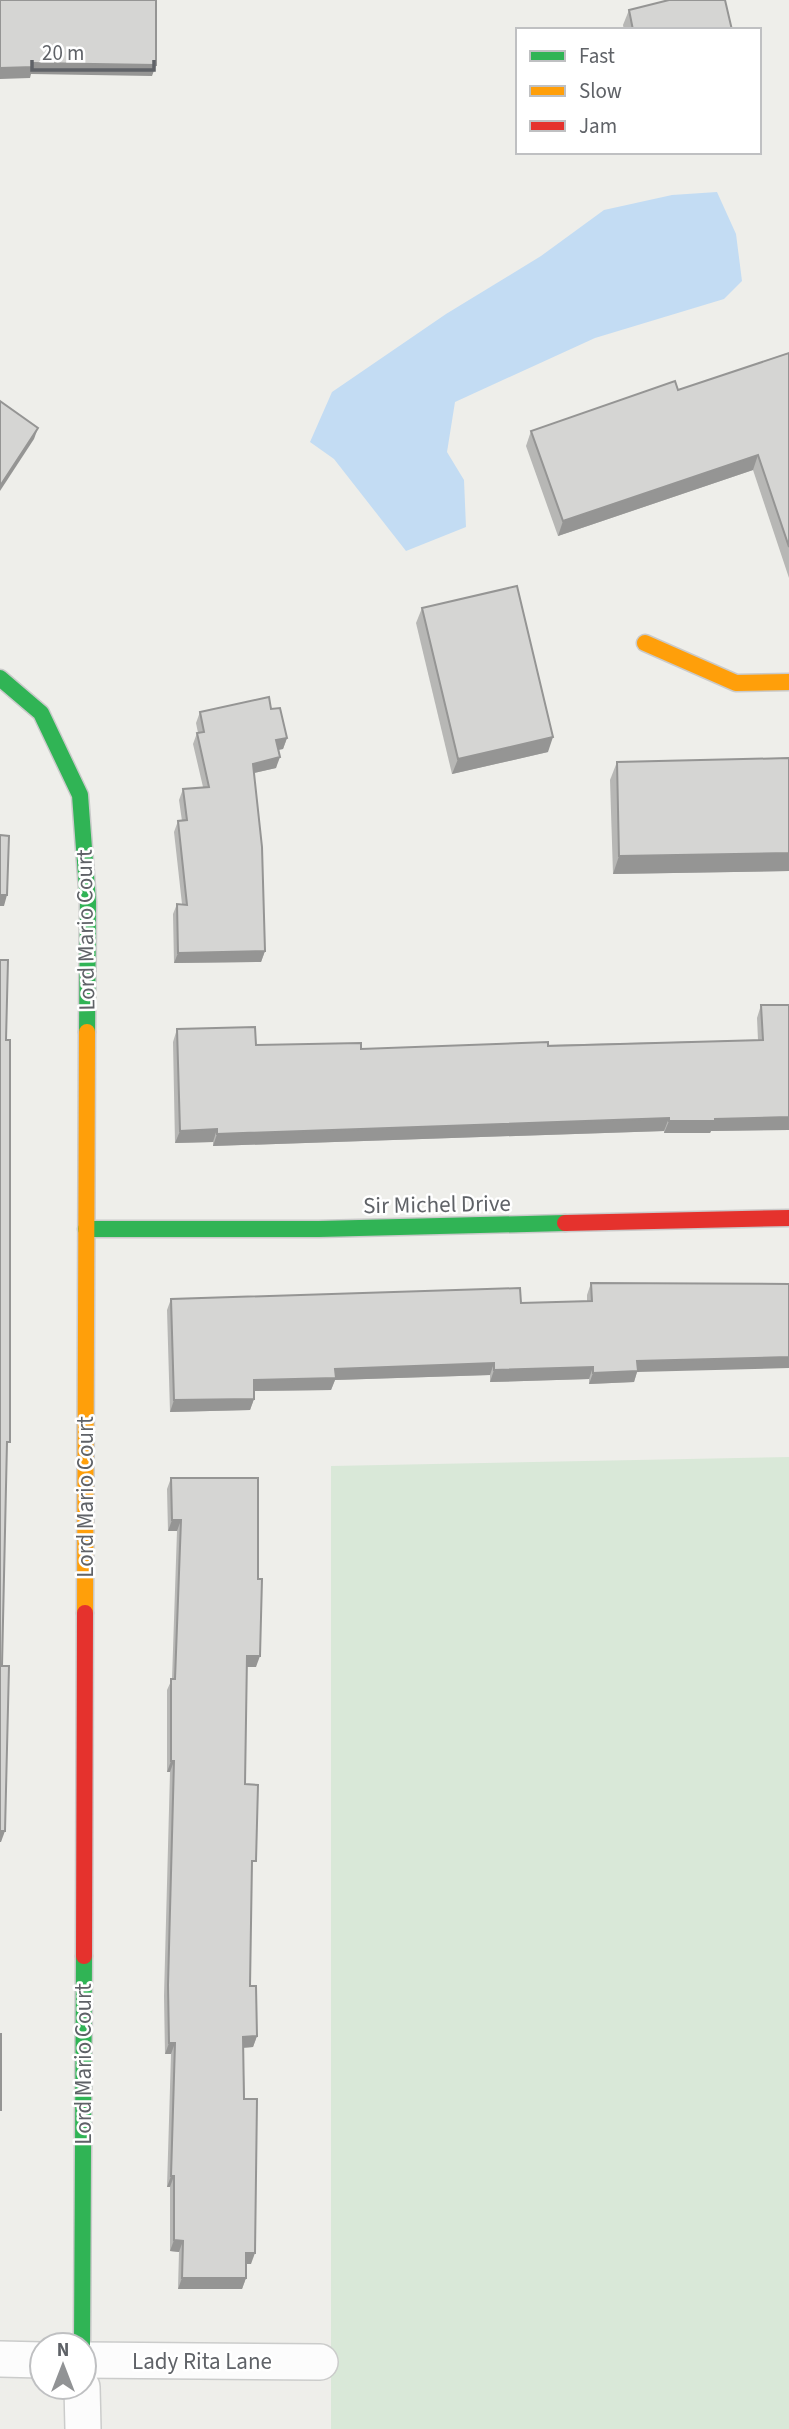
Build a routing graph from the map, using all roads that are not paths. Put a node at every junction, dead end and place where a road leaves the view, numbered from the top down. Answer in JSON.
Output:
{"nodes":[{"id":1,"x":645,"y":643,"type":"dead end"},
{"id":2,"x":0,"y":677,"type":"edge"},
{"id":3,"x":789,"y":682,"type":"edge"},
{"id":4,"x":789,"y":1218,"type":"edge"},
{"id":5,"x":86,"y":1229,"type":"junction"},
{"id":6,"x":82,"y":2331,"type":"edge"},
{"id":7,"x":0,"y":2359,"type":"edge"},
{"id":8,"x":28,"y":2360,"type":"edge"},
{"id":9,"x":98,"y":2360,"type":"edge"},
{"id":10,"x":320,"y":2362,"type":"dead end"},
{"id":11,"x":82,"y":2401,"type":"edge"},
{"id":12,"x":83,"y":2429,"type":"edge"}],
"edges":[{"from":1,"to":3,"type":"street"},
{"from":2,"to":5,"type":"street","name":"Lord Mario Court"},
{"from":4,"to":5,"type":"street","name":"Sir Michel Drive"},
{"from":5,"to":6,"type":"street","name":"Lord Mario Court"},
{"from":7,"to":8,"type":"street"},
{"from":9,"to":10,"type":"street","name":"Lady Rita Lane"},
{"from":11,"to":12,"type":"street"}]}
